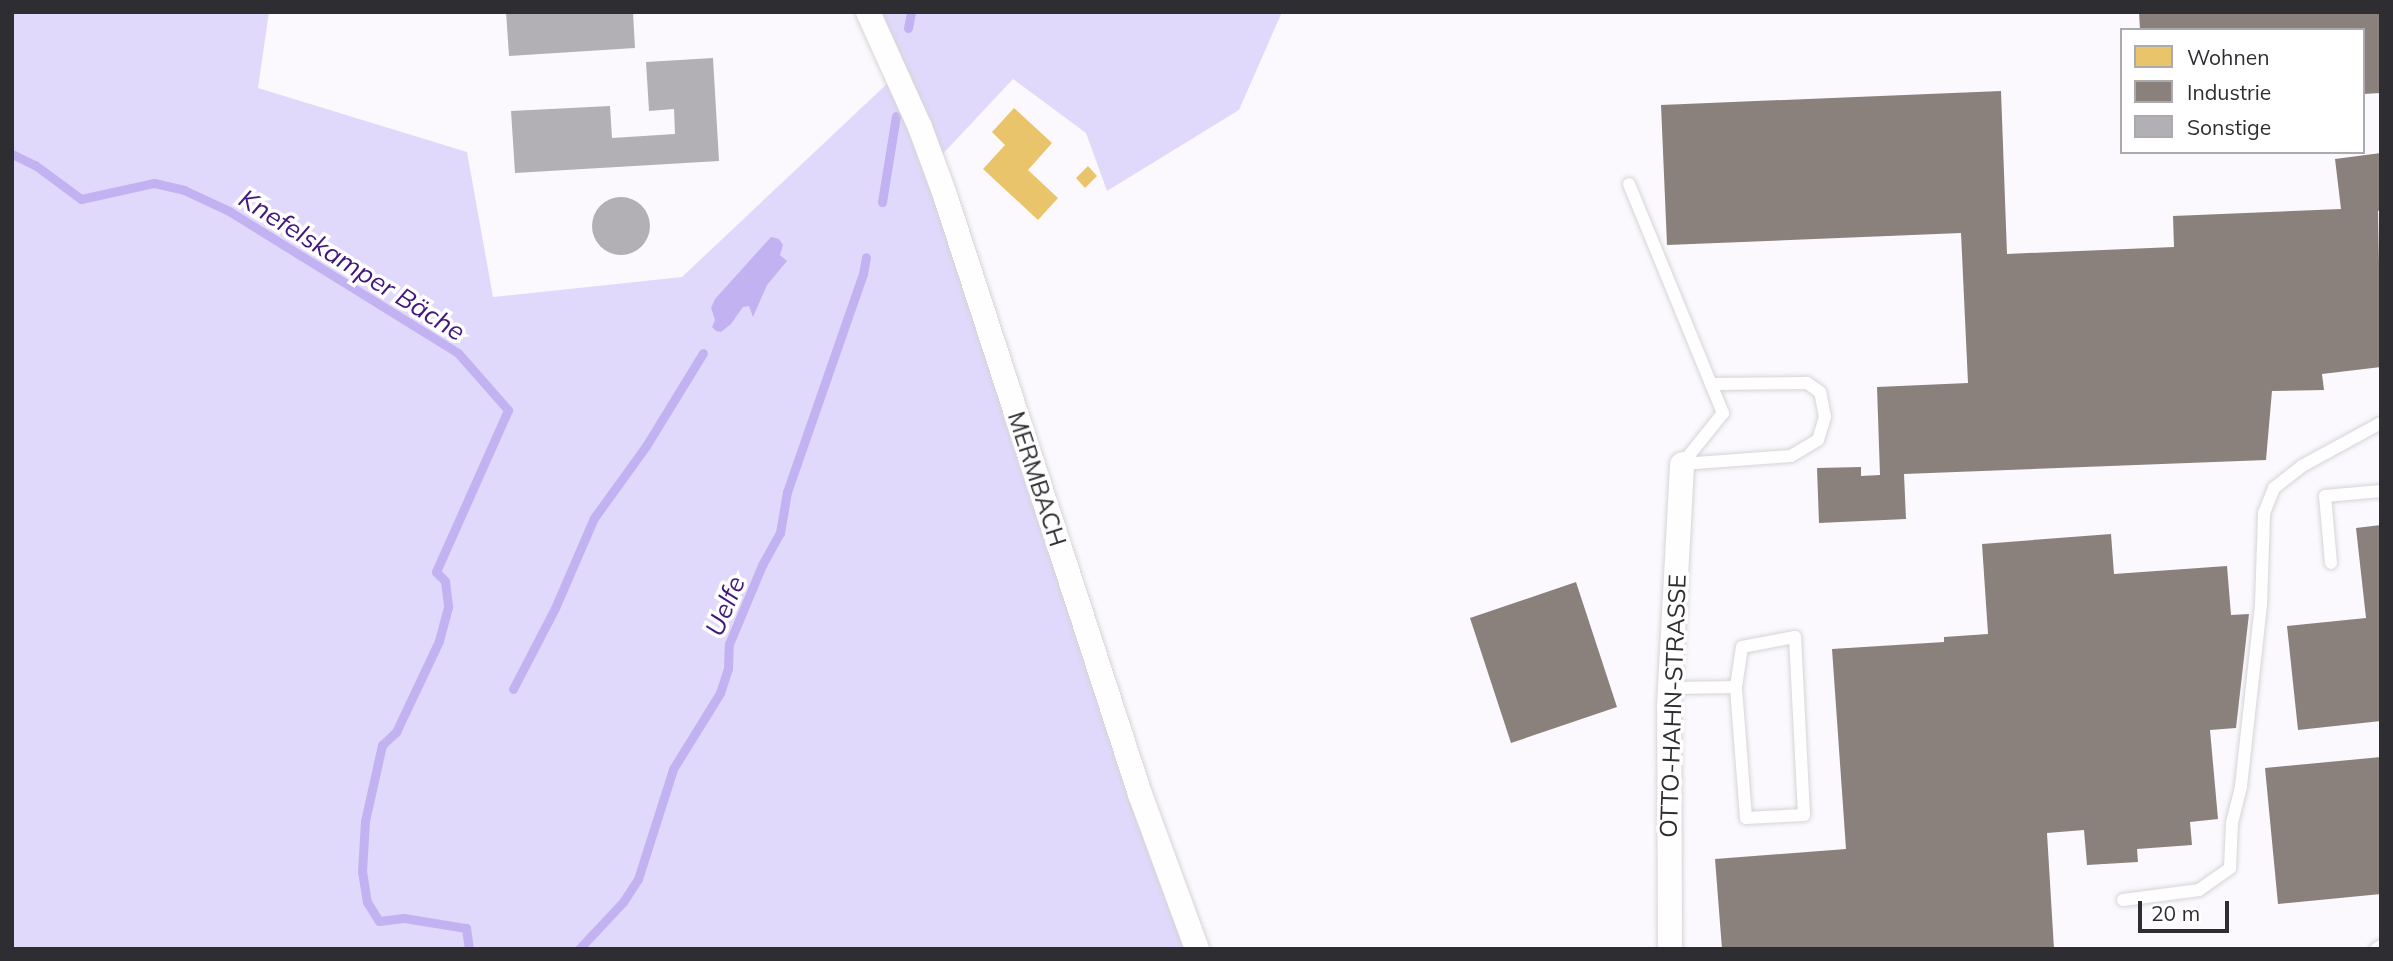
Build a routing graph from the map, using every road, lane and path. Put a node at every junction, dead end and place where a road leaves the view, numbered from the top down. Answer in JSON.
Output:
{"nodes":[{"id":1,"x":868,"y":12,"type":"edge"},
{"id":2,"x":1629,"y":184,"type":"dead end"},
{"id":3,"x":1711,"y":384,"type":"junction"},
{"id":4,"x":2381,"y":423,"type":"edge"},
{"id":5,"x":1682,"y":464,"type":"junction"},
{"id":6,"x":2381,"y":491,"type":"edge"},
{"id":7,"x":2331,"y":563,"type":"dead end"},
{"id":8,"x":1736,"y":687,"type":"junction"},
{"id":9,"x":1671,"y":688,"type":"junction"},
{"id":10,"x":2123,"y":900,"type":"dead end"},
{"id":11,"x":2381,"y":946,"type":"edge"},
{"id":12,"x":1197,"y":949,"type":"edge"},
{"id":13,"x":1670,"y":949,"type":"edge"},
{"id":14,"x":2376,"y":949,"type":"edge"}],
"edges":[{"from":1,"to":12,"type":"street","name":"MERMBACH"},
{"from":2,"to":3,"type":"lane"},
{"from":3,"to":5,"type":"lane"},
{"from":3,"to":5,"type":"lane"},
{"from":4,"to":10,"type":"lane"},
{"from":5,"to":9,"type":"street","name":"OTTO-HAHN-STRASSE"},
{"from":6,"to":7,"type":"lane"},
{"from":8,"to":8,"type":"lane"},
{"from":8,"to":9,"type":"lane"},
{"from":9,"to":13,"type":"street","name":"OTTO-HAHN-STRASSE"},
{"from":11,"to":14,"type":"lane"}]}
